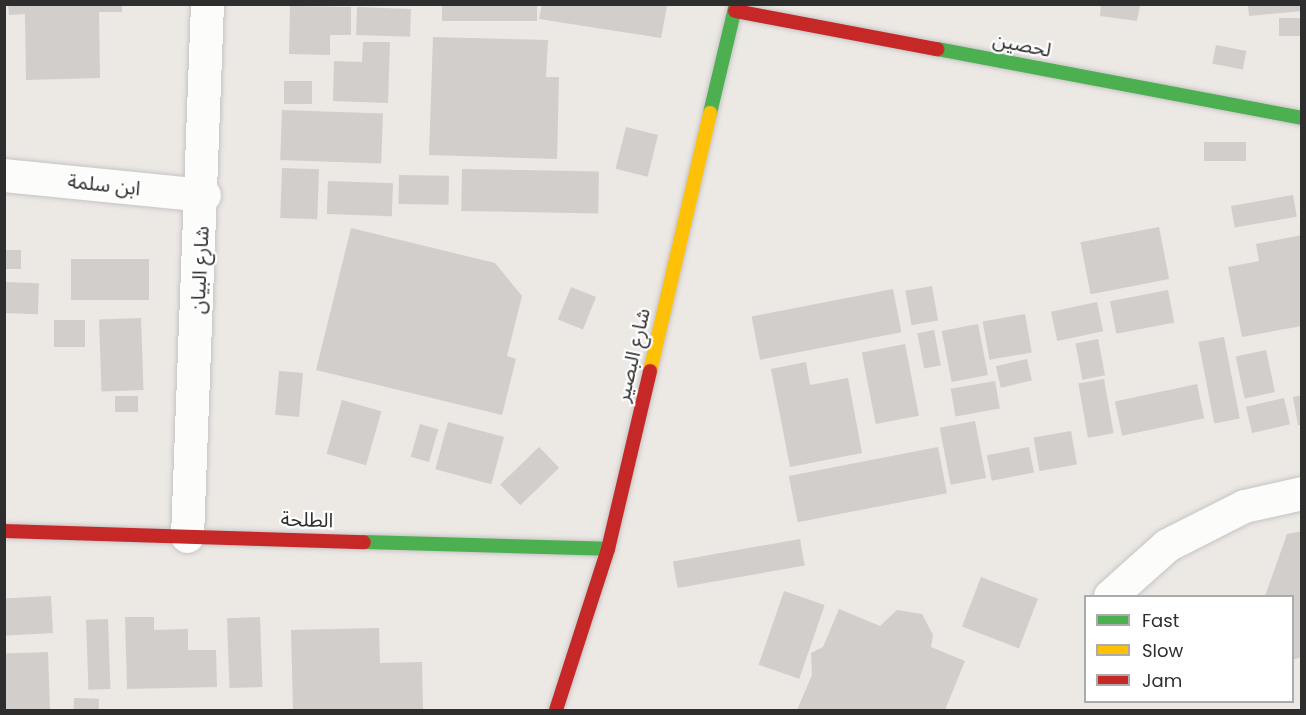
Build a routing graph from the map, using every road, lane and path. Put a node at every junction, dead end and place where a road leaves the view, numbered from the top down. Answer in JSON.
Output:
{"nodes":[{"id":1,"x":207,"y":4,"type":"edge"},
{"id":2,"x":736,"y":8,"type":"edge"},
{"id":3,"x":1302,"y":118,"type":"edge"},
{"id":4,"x":4,"y":175,"type":"edge"},
{"id":5,"x":204,"y":195,"type":"junction"},
{"id":6,"x":1302,"y":493,"type":"edge"},
{"id":7,"x":4,"y":531,"type":"edge"},
{"id":8,"x":187,"y":536,"type":"junction"},
{"id":9,"x":608,"y":549,"type":"junction"},
{"id":10,"x":1112,"y":595,"type":"edge"},
{"id":11,"x":556,"y":711,"type":"edge"}],
"edges":[{"from":1,"to":5,"type":"street","name":"شارع البيان"},
{"from":2,"to":3,"type":"street","name":"لحصين"},
{"from":2,"to":9,"type":"street","name":"شارع البصير"},
{"from":4,"to":5,"type":"street","name":"ابن سلمة"},
{"from":5,"to":8,"type":"street","name":"شارع البيان"},
{"from":6,"to":10,"type":"street"},
{"from":7,"to":8,"type":"street","name":"الطلحة"},
{"from":8,"to":9,"type":"street","name":"الطلحة"},
{"from":9,"to":11,"type":"street","name":"شارع البصير"}]}
